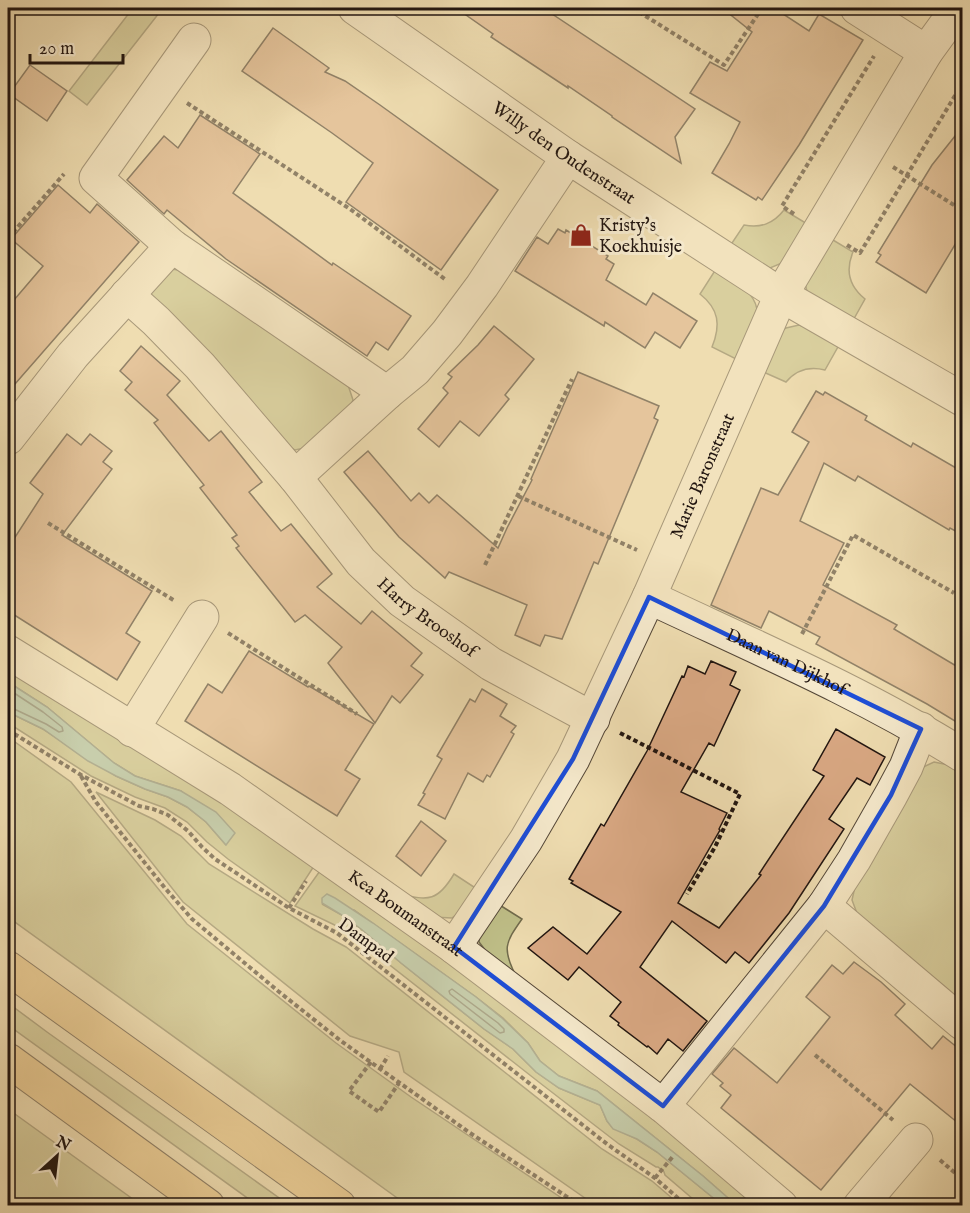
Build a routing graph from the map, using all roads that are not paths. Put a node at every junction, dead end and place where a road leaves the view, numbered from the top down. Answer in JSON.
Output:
{"nodes":[{"id":1,"x":355,"y":8,"type":"edge"},
{"id":2,"x":857,"y":8,"type":"edge"},
{"id":3,"x":958,"y":8,"type":"edge"},
{"id":4,"x":194,"y":40,"type":"dead end"},
{"id":5,"x":926,"y":52,"type":"junction"},
{"id":6,"x":568,"y":157,"type":"junction"},
{"id":7,"x":171,"y":246,"type":"junction"},
{"id":8,"x":127,"y":295,"type":"junction"},
{"id":9,"x":781,"y":295,"type":"junction"},
{"id":10,"x":387,"y":393,"type":"junction"},
{"id":11,"x":963,"y":399,"type":"edge"},
{"id":12,"x":8,"y":438,"type":"edge"},
{"id":13,"x":295,"y":477,"type":"junction"},
{"id":14,"x":649,"y":597,"type":"junction"},
{"id":15,"x":202,"y":617,"type":"dead end"},
{"id":16,"x":8,"y":652,"type":"edge"},
{"id":17,"x":592,"y":719,"type":"junction"},
{"id":18,"x":921,"y":729,"type":"junction"},
{"id":19,"x":132,"y":730,"type":"junction"},
{"id":20,"x":963,"y":755,"type":"edge"},
{"id":21,"x":824,"y":906,"type":"junction"},
{"id":22,"x":453,"y":946,"type":"junction"},
{"id":23,"x":8,"y":968,"type":"edge"},
{"id":24,"x":963,"y":1023,"type":"edge"},
{"id":25,"x":8,"y":1060,"type":"edge"},
{"id":26,"x":663,"y":1106,"type":"junction"},
{"id":27,"x":916,"y":1140,"type":"road end"},
{"id":28,"x":208,"y":1206,"type":"edge"},
{"id":29,"x":339,"y":1206,"type":"edge"},
{"id":30,"x":781,"y":1206,"type":"edge"},
{"id":31,"x":860,"y":1206,"type":"edge"}],
"edges":[{"from":1,"to":6,"type":"street","name":"Willy den Oudenstraat"},
{"from":2,"to":5,"type":"street"},
{"from":3,"to":5,"type":"street","name":"Marie Baronstraat"},
{"from":4,"to":7,"type":"street"},
{"from":5,"to":9,"type":"street","name":"Marie Baronstraat"},
{"from":6,"to":9,"type":"street","name":"Willy den Oudenstraat"},
{"from":6,"to":10,"type":"street"},
{"from":7,"to":8,"type":"street"},
{"from":7,"to":10,"type":"street"},
{"from":8,"to":12,"type":"street"},
{"from":8,"to":13,"type":"street","name":"Harry Brooshof"},
{"from":9,"to":11,"type":"street","name":"Willy den Oudenstraat"},
{"from":9,"to":14,"type":"street","name":"Marie Baronstraat"},
{"from":10,"to":13,"type":"street"},
{"from":13,"to":17,"type":"street","name":"Harry Brooshof"},
{"from":14,"to":17,"type":"street","name":"Marie Baronstraat"},
{"from":14,"to":18,"type":"street","name":"Daan van Dijkhof"},
{"from":15,"to":19,"type":"street"},
{"from":16,"to":19,"type":"street","name":"Kea Boumanstraat"},
{"from":17,"to":22,"type":"street","name":"Marie Baronstraat"},
{"from":18,"to":20,"type":"street","name":"Daan van Dijkhof"},
{"from":18,"to":21,"type":"street"},
{"from":19,"to":22,"type":"street","name":"Kea Boumanstraat"},
{"from":21,"to":24,"type":"street"},
{"from":21,"to":26,"type":"street"},
{"from":22,"to":26,"type":"street","name":"Kea Boumanstraat"},
{"from":23,"to":29,"type":"highway"},
{"from":25,"to":28,"type":"highway"},
{"from":26,"to":30,"type":"street","name":"Kea Boumanstraat"},
{"from":27,"to":31,"type":"street"}]}
